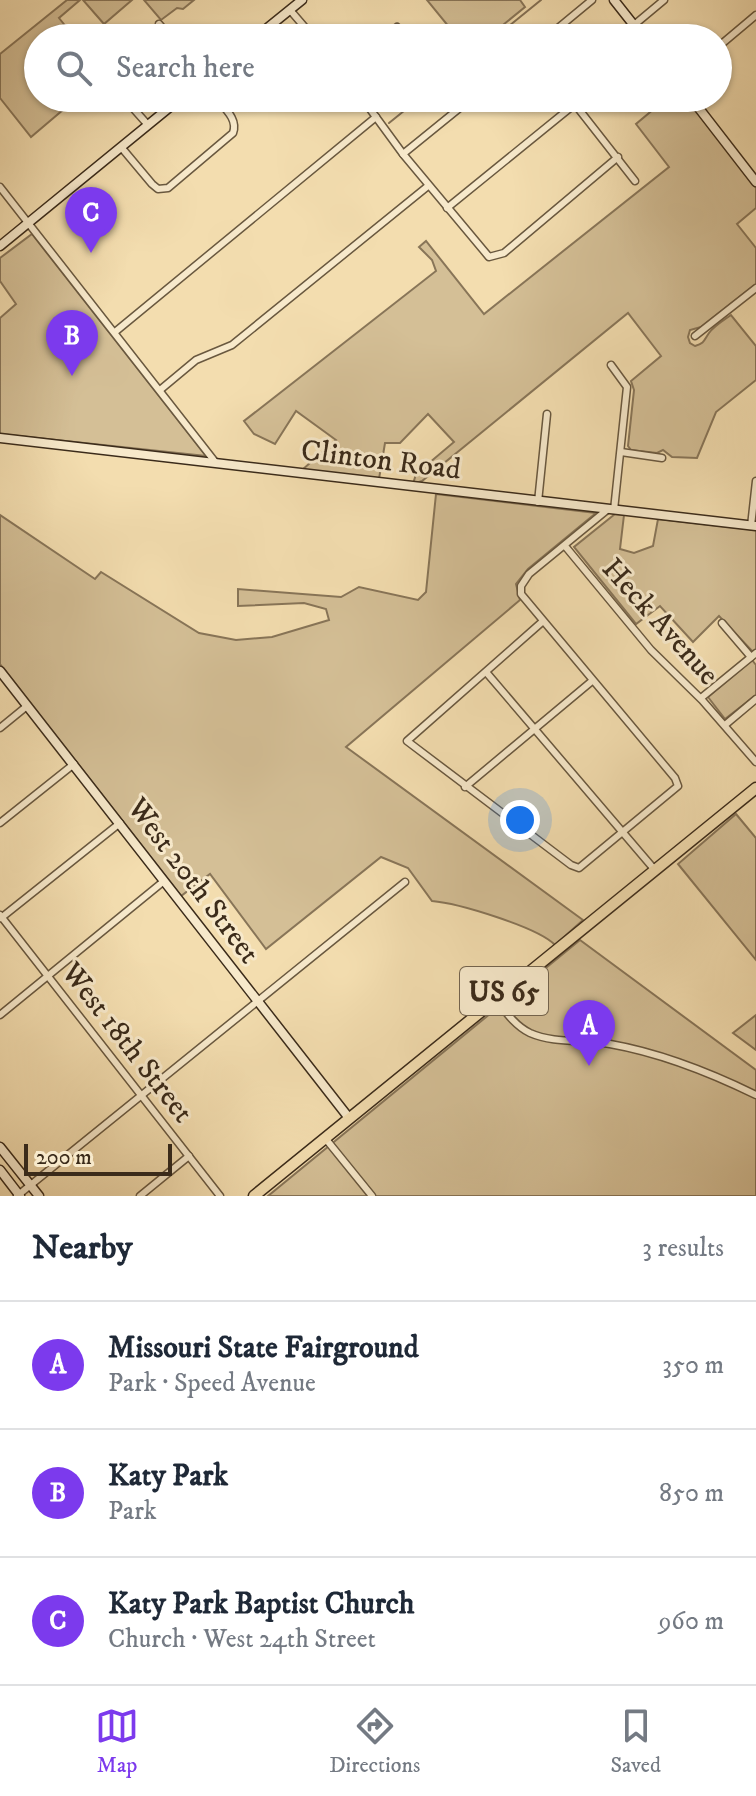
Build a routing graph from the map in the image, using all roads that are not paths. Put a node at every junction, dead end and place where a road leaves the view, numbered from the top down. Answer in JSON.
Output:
{"nodes":[{"id":1,"x":302,"y":0,"type":"edge"},
{"id":2,"x":592,"y":0,"type":"edge"},
{"id":3,"x":614,"y":0,"type":"edge"},
{"id":4,"x":664,"y":0,"type":"edge"},
{"id":5,"x":290,"y":10,"type":"junction"},
{"id":6,"x":756,"y":15,"type":"edge"},
{"id":7,"x":272,"y":24,"type":"edge"},
{"id":8,"x":302,"y":24,"type":"edge"},
{"id":9,"x":563,"y":24,"type":"edge"},
{"id":10,"x":633,"y":24,"type":"edge"},
{"id":11,"x":635,"y":24,"type":"edge"},
{"id":12,"x":732,"y":35,"type":"edge"},
{"id":13,"x":136,"y":112,"type":"edge"},
{"id":14,"x":164,"y":112,"type":"edge"},
{"id":15,"x":227,"y":112,"type":"edge"},
{"id":16,"x":372,"y":112,"type":"edge"},
{"id":17,"x":455,"y":112,"type":"edge"},
{"id":18,"x":559,"y":112,"type":"edge"},
{"id":19,"x":581,"y":112,"type":"edge"},
{"id":20,"x":702,"y":112,"type":"edge"},
{"id":21,"x":376,"y":117,"type":"junction"},
{"id":22,"x":148,"y":125,"type":"junction"},
{"id":23,"x":121,"y":147,"type":"junction"},
{"id":24,"x":403,"y":154,"type":"junction"},
{"id":25,"x":618,"y":157,"type":"junction"},
{"id":26,"x":635,"y":181,"type":"dead end"},
{"id":27,"x":756,"y":182,"type":"edge"},
{"id":28,"x":428,"y":186,"type":"junction"},
{"id":29,"x":0,"y":187,"type":"edge"},
{"id":30,"x":447,"y":208,"type":"junction"},
{"id":31,"x":28,"y":223,"type":"junction"},
{"id":32,"x":0,"y":246,"type":"edge"},
{"id":33,"x":756,"y":288,"type":"edge"},
{"id":34,"x":115,"y":332,"type":"junction"},
{"id":35,"x":695,"y":336,"type":"dead end"},
{"id":36,"x":611,"y":365,"type":"dead end"},
{"id":37,"x":160,"y":390,"type":"junction"},
{"id":38,"x":547,"y":414,"type":"dead end"},
{"id":39,"x":0,"y":438,"type":"edge"},
{"id":40,"x":621,"y":452,"type":"junction"},
{"id":41,"x":662,"y":458,"type":"dead end"},
{"id":42,"x":216,"y":463,"type":"junction"},
{"id":43,"x":756,"y":481,"type":"edge"},
{"id":44,"x":538,"y":502,"type":"junction"},
{"id":45,"x":610,"y":510,"type":"junction"},
{"id":46,"x":754,"y":526,"type":"edge"},
{"id":47,"x":565,"y":546,"type":"junction"},
{"id":48,"x":542,"y":622,"type":"junction"},
{"id":49,"x":722,"y":623,"type":"dead end"},
{"id":50,"x":754,"y":655,"type":"edge"},
{"id":51,"x":0,"y":671,"type":"edge"},
{"id":52,"x":486,"y":672,"type":"junction"},
{"id":53,"x":592,"y":681,"type":"junction"},
{"id":54,"x":701,"y":698,"type":"junction"},
{"id":55,"x":756,"y":699,"type":"edge"},
{"id":56,"x":27,"y":706,"type":"junction"},
{"id":57,"x":725,"y":725,"type":"junction"},
{"id":58,"x":0,"y":728,"type":"edge"},
{"id":59,"x":535,"y":728,"type":"junction"},
{"id":60,"x":756,"y":762,"type":"edge"},
{"id":61,"x":74,"y":764,"type":"junction"},
{"id":62,"x":465,"y":787,"type":"junction"},
{"id":63,"x":756,"y":788,"type":"edge"},
{"id":64,"x":0,"y":823,"type":"edge"},
{"id":65,"x":120,"y":823,"type":"junction"},
{"id":66,"x":623,"y":832,"type":"junction"},
{"id":67,"x":654,"y":869,"type":"junction"},
{"id":68,"x":164,"y":881,"type":"junction"},
{"id":69,"x":405,"y":882,"type":"dead end"},
{"id":70,"x":1,"y":917,"type":"edge"},
{"id":71,"x":48,"y":976,"type":"junction"},
{"id":72,"x":495,"y":998,"type":"junction"},
{"id":73,"x":257,"y":1001,"type":"junction"},
{"id":74,"x":0,"y":1015,"type":"edge"},
{"id":75,"x":142,"y":1095,"type":"junction"},
{"id":76,"x":756,"y":1095,"type":"edge"},
{"id":77,"x":349,"y":1118,"type":"junction"},
{"id":78,"x":325,"y":1138,"type":"junction"},
{"id":79,"x":0,"y":1147,"type":"edge"},
{"id":80,"x":189,"y":1156,"type":"junction"},
{"id":81,"x":0,"y":1170,"type":"edge"},
{"id":82,"x":30,"y":1185,"type":"junction"},
{"id":83,"x":19,"y":1195,"type":"edge"},
{"id":84,"x":39,"y":1196,"type":"edge"},
{"id":85,"x":140,"y":1196,"type":"edge"},
{"id":86,"x":220,"y":1196,"type":"edge"},
{"id":87,"x":254,"y":1196,"type":"edge"},
{"id":88,"x":372,"y":1196,"type":"edge"}],
"edges":[{"from":1,"to":5,"type":"street"},
{"from":2,"to":9,"type":"street"},
{"from":3,"to":10,"type":"street"},
{"from":4,"to":11,"type":"street"},
{"from":5,"to":7,"type":"street"},
{"from":5,"to":8,"type":"street"},
{"from":6,"to":12,"type":"street"},
{"from":13,"to":22,"type":"street"},
{"from":14,"to":22,"type":"street"},
{"from":15,"to":23,"type":"street"},
{"from":16,"to":21,"type":"street"},
{"from":17,"to":24,"type":"street"},
{"from":18,"to":30,"type":"street"},
{"from":19,"to":25,"type":"street"},
{"from":20,"to":27,"type":"street"},
{"from":21,"to":24,"type":"street"},
{"from":21,"to":34,"type":"street"},
{"from":22,"to":23,"type":"street"},
{"from":23,"to":31,"type":"street"},
{"from":24,"to":28,"type":"street"},
{"from":25,"to":26,"type":"street"},
{"from":25,"to":30,"type":"street"},
{"from":28,"to":30,"type":"street"},
{"from":28,"to":37,"type":"street"},
{"from":29,"to":31,"type":"street"},
{"from":31,"to":32,"type":"street"},
{"from":31,"to":34,"type":"street"},
{"from":33,"to":35,"type":"street"},
{"from":34,"to":37,"type":"street"},
{"from":36,"to":40,"type":"street"},
{"from":37,"to":42,"type":"street"},
{"from":38,"to":44,"type":"street"},
{"from":39,"to":42,"type":"street","name":"Clinton Road"},
{"from":40,"to":41,"type":"street"},
{"from":40,"to":45,"type":"street"},
{"from":42,"to":44,"type":"street","name":"Clinton Road"},
{"from":43,"to":46,"type":"street"},
{"from":44,"to":45,"type":"street","name":"Clinton Road"},
{"from":45,"to":46,"type":"street","name":"Clinton Road"},
{"from":45,"to":47,"type":"street"},
{"from":47,"to":48,"type":"street"},
{"from":47,"to":54,"type":"street","name":"Heck Avenue"},
{"from":48,"to":52,"type":"street"},
{"from":48,"to":53,"type":"street"},
{"from":49,"to":50,"type":"street"},
{"from":50,"to":54,"type":"street"},
{"from":51,"to":56,"type":"street","name":"West 20th Street"},
{"from":52,"to":59,"type":"street"},
{"from":52,"to":62,"type":"street"},
{"from":53,"to":59,"type":"street"},
{"from":53,"to":66,"type":"street"},
{"from":54,"to":57,"type":"street","name":"Heck Avenue"},
{"from":55,"to":57,"type":"street"},
{"from":56,"to":58,"type":"street"},
{"from":56,"to":61,"type":"street","name":"West 20th Street"},
{"from":57,"to":60,"type":"street","name":"Heck Avenue"},
{"from":59,"to":62,"type":"street"},
{"from":59,"to":66,"type":"street"},
{"from":61,"to":64,"type":"street"},
{"from":61,"to":65,"type":"street","name":"West 20th Street"},
{"from":62,"to":66,"type":"street"},
{"from":63,"to":67,"type":"highway","number":"US 65"},
{"from":65,"to":68,"type":"street","name":"West 20th Street"},
{"from":65,"to":70,"type":"street"},
{"from":66,"to":67,"type":"street"},
{"from":67,"to":72,"type":"highway","number":"US 65"},
{"from":68,"to":71,"type":"street"},
{"from":68,"to":73,"type":"street","name":"West 20th Street"},
{"from":69,"to":73,"type":"street"},
{"from":70,"to":71,"type":"street","name":"West 18th Street"},
{"from":71,"to":74,"type":"street"},
{"from":71,"to":75,"type":"street","name":"West 18th Street"},
{"from":72,"to":76,"type":"street"},
{"from":72,"to":77,"type":"highway","number":"US 65"},
{"from":73,"to":75,"type":"street"},
{"from":73,"to":77,"type":"street","name":"West 20th Street"},
{"from":75,"to":80,"type":"street","name":"West 18th Street"},
{"from":75,"to":82,"type":"street"},
{"from":77,"to":78,"type":"highway","number":"US 65"},
{"from":78,"to":87,"type":"highway","number":"US 65"},
{"from":78,"to":88,"type":"street"},
{"from":79,"to":82,"type":"street"},
{"from":80,"to":85,"type":"street"},
{"from":80,"to":86,"type":"street","name":"West 18th Street"},
{"from":81,"to":83,"type":"street"},
{"from":82,"to":83,"type":"street"},
{"from":82,"to":84,"type":"street"}]}
